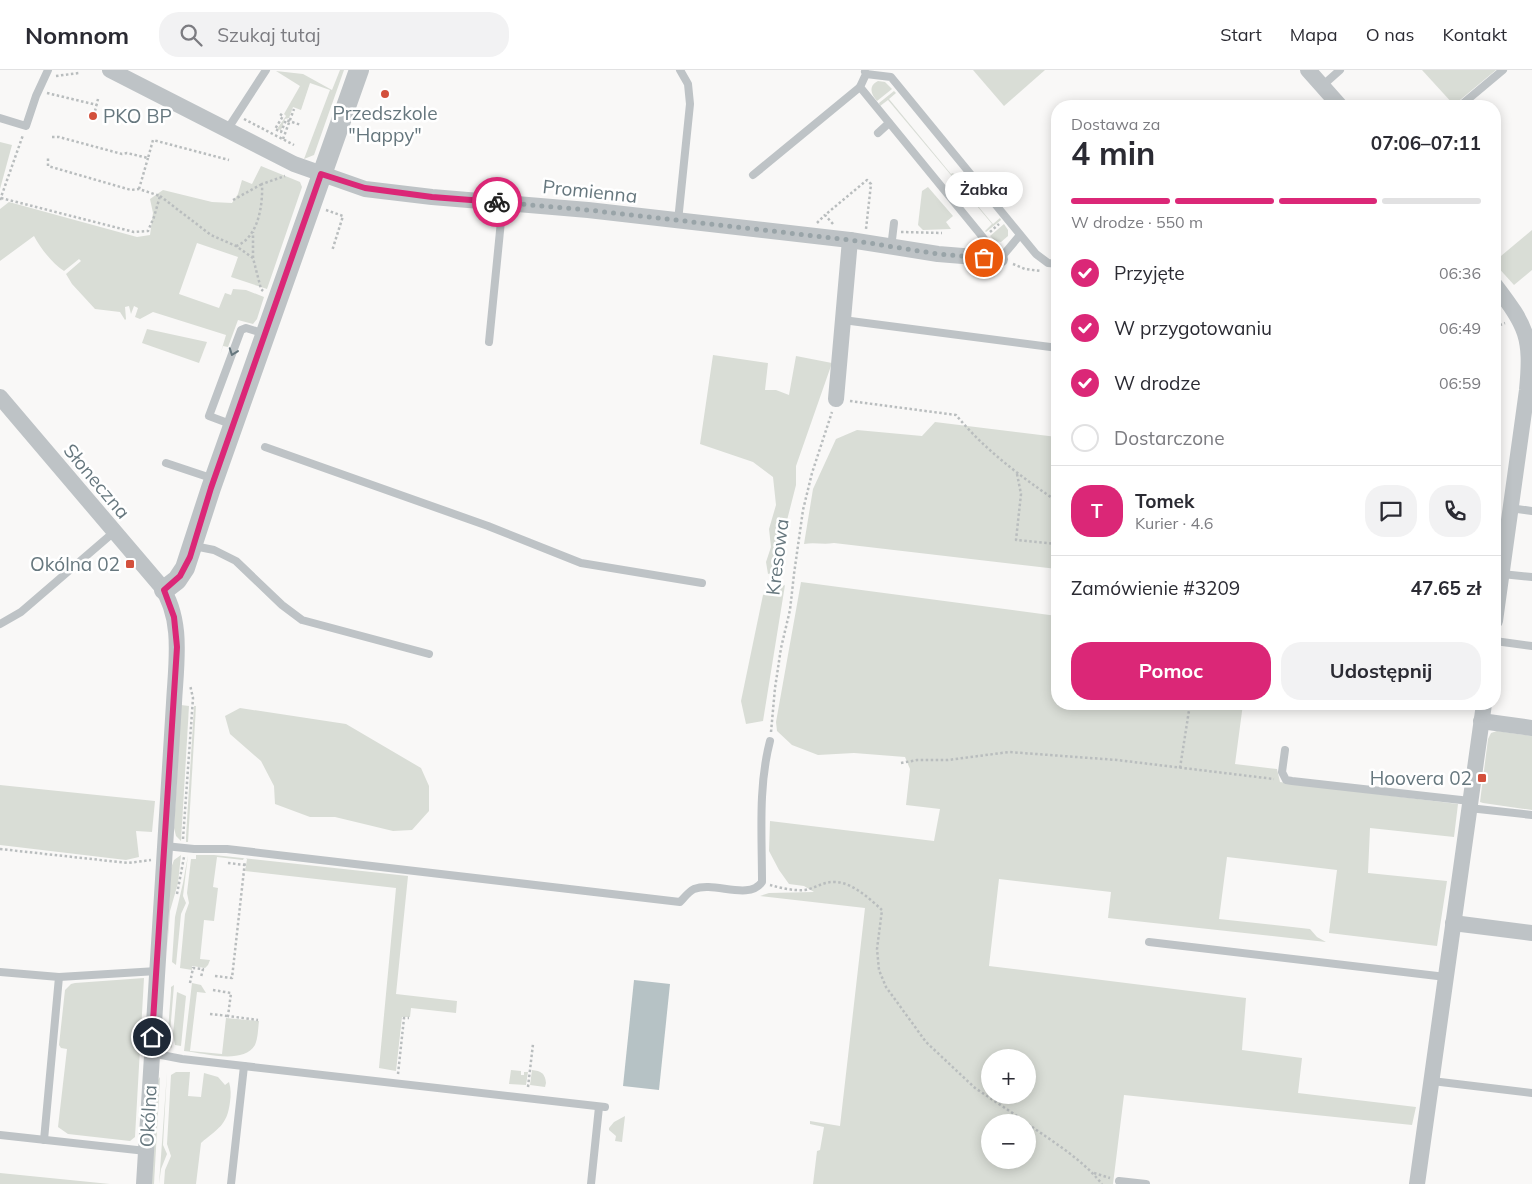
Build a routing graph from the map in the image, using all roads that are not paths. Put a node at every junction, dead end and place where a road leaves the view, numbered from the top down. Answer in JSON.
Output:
{"nodes":[{"id":1,"x":110,"y":70,"type":"edge"},
{"id":2,"x":266,"y":70,"type":"edge"},
{"id":3,"x":359,"y":70,"type":"edge"},
{"id":4,"x":680,"y":70,"type":"edge"},
{"id":5,"x":1308,"y":70,"type":"edge"},
{"id":6,"x":1340,"y":70,"type":"edge"},
{"id":7,"x":1503,"y":70,"type":"edge"},
{"id":8,"x":865,"y":72,"type":"edge"},
{"id":9,"x":46,"y":74,"type":"edge"},
{"id":10,"x":1322,"y":86,"type":"junction"},
{"id":11,"x":860,"y":88,"type":"junction"},
{"id":12,"x":1335,"y":100,"type":"edge"},
{"id":13,"x":1467,"y":100,"type":"edge"},
{"id":14,"x":0,"y":118,"type":"edge"},
{"id":15,"x":889,"y":124,"type":"junction"},
{"id":16,"x":227,"y":130,"type":"junction"},
{"id":17,"x":878,"y":133,"type":"dead end"},
{"id":18,"x":321,"y":174,"type":"junction"},
{"id":19,"x":753,"y":174,"type":"dead end"},
{"id":20,"x":500,"y":202,"type":"junction"},
{"id":21,"x":678,"y":221,"type":"junction"},
{"id":22,"x":894,"y":223,"type":"dead end"},
{"id":23,"x":854,"y":234,"type":"junction"},
{"id":24,"x":1020,"y":235,"type":"junction"},
{"id":25,"x":892,"y":239,"type":"junction"},
{"id":26,"x":1000,"y":259,"type":"junction"},
{"id":27,"x":1051,"y":263,"type":"edge"},
{"id":28,"x":1501,"y":293,"type":"edge"},
{"id":29,"x":843,"y":320,"type":"junction"},
{"id":30,"x":489,"y":342,"type":"dead end"},
{"id":31,"x":1051,"y":347,"type":"edge"},
{"id":32,"x":0,"y":397,"type":"edge"},
{"id":33,"x":836,"y":399,"type":"road end"},
{"id":34,"x":265,"y":447,"type":"dead end"},
{"id":35,"x":166,"y":463,"type":"dead end"},
{"id":36,"x":214,"y":479,"type":"junction"},
{"id":37,"x":1510,"y":508,"type":"junction"},
{"id":38,"x":1532,"y":511,"type":"edge"},
{"id":39,"x":114,"y":532,"type":"junction"},
{"id":40,"x":194,"y":546,"type":"junction"},
{"id":41,"x":1502,"y":574,"type":"junction"},
{"id":42,"x":1532,"y":577,"type":"edge"},
{"id":43,"x":1501,"y":581,"type":"edge"},
{"id":44,"x":702,"y":583,"type":"dead end"},
{"id":45,"x":164,"y":590,"type":"junction"},
{"id":46,"x":0,"y":624,"type":"edge"},
{"id":47,"x":1501,"y":642,"type":"edge"},
{"id":48,"x":1532,"y":646,"type":"edge"},
{"id":49,"x":429,"y":654,"type":"dead end"},
{"id":50,"x":1483,"y":710,"type":"edge"},
{"id":51,"x":1481,"y":721,"type":"junction"},
{"id":52,"x":1532,"y":728,"type":"edge"},
{"id":53,"x":770,"y":742,"type":"road end"},
{"id":54,"x":1285,"y":750,"type":"dead end"},
{"id":55,"x":1470,"y":804,"type":"junction"},
{"id":56,"x":1532,"y":816,"type":"edge"},
{"id":57,"x":160,"y":853,"type":"junction"},
{"id":58,"x":1454,"y":923,"type":"junction"},
{"id":59,"x":1532,"y":933,"type":"edge"},
{"id":60,"x":1149,"y":942,"type":"dead end"},
{"id":61,"x":157,"y":971,"type":"junction"},
{"id":62,"x":0,"y":972,"type":"edge"},
{"id":63,"x":59,"y":977,"type":"junction"},
{"id":64,"x":1446,"y":977,"type":"junction"},
{"id":65,"x":151,"y":1053,"type":"junction"},
{"id":66,"x":244,"y":1066,"type":"junction"},
{"id":67,"x":1432,"y":1081,"type":"junction"},
{"id":68,"x":1532,"y":1093,"type":"edge"},
{"id":69,"x":0,"y":1135,"type":"edge"},
{"id":70,"x":44,"y":1140,"type":"junction"},
{"id":71,"x":146,"y":1151,"type":"junction"},
{"id":72,"x":1119,"y":1181,"type":"road end"},
{"id":73,"x":144,"y":1184,"type":"edge"},
{"id":74,"x":231,"y":1184,"type":"edge"},
{"id":75,"x":591,"y":1184,"type":"edge"},
{"id":76,"x":1146,"y":1184,"type":"edge"},
{"id":77,"x":1418,"y":1184,"type":"edge"}],
"edges":[{"from":1,"to":16,"type":"street","name":"Promienna"},
{"from":2,"to":16,"type":"lane"},
{"from":3,"to":18,"type":"street"},
{"from":4,"to":21,"type":"lane"},
{"from":5,"to":10,"type":"street"},
{"from":6,"to":10,"type":"lane"},
{"from":7,"to":13,"type":"lane"},
{"from":8,"to":11,"type":"lane"},
{"from":8,"to":24,"type":"lane"},
{"from":9,"to":14,"type":"lane"},
{"from":10,"to":12,"type":"street"},
{"from":11,"to":15,"type":"lane"},
{"from":11,"to":19,"type":"lane"},
{"from":15,"to":17,"type":"lane"},
{"from":15,"to":26,"type":"lane"},
{"from":16,"to":18,"type":"street","name":"Promienna"},
{"from":18,"to":20,"type":"street","name":"Promienna"},
{"from":18,"to":36,"type":"street"},
{"from":20,"to":21,"type":"street","name":"Promienna"},
{"from":20,"to":30,"type":"lane"},
{"from":21,"to":23,"type":"street","name":"Promienna"},
{"from":22,"to":25,"type":"lane"},
{"from":23,"to":25,"type":"street","name":"Promienna"},
{"from":23,"to":29,"type":"street"},
{"from":24,"to":26,"type":"lane"},
{"from":24,"to":27,"type":"lane"},
{"from":25,"to":26,"type":"street","name":"Promienna"},
{"from":28,"to":37,"type":"street"},
{"from":29,"to":31,"type":"lane"},
{"from":29,"to":33,"type":"street"},
{"from":32,"to":39,"type":"street","name":"Słoneczna"},
{"from":34,"to":44,"type":"lane"},
{"from":35,"to":36,"type":"lane"},
{"from":36,"to":40,"type":"street"},
{"from":37,"to":38,"type":"lane"},
{"from":37,"to":41,"type":"street"},
{"from":39,"to":45,"type":"street","name":"Słoneczna"},
{"from":39,"to":46,"type":"lane"},
{"from":40,"to":45,"type":"street"},
{"from":40,"to":49,"type":"lane"},
{"from":41,"to":42,"type":"lane"},
{"from":41,"to":43,"type":"street"},
{"from":45,"to":57,"type":"street","name":"Okólna"},
{"from":47,"to":48,"type":"lane"},
{"from":50,"to":51,"type":"street"},
{"from":51,"to":52,"type":"street"},
{"from":51,"to":55,"type":"street"},
{"from":53,"to":57,"type":"lane"},
{"from":54,"to":55,"type":"lane"},
{"from":55,"to":56,"type":"lane"},
{"from":55,"to":58,"type":"street"},
{"from":57,"to":61,"type":"street","name":"Okólna"},
{"from":58,"to":59,"type":"street"},
{"from":58,"to":64,"type":"street"},
{"from":60,"to":64,"type":"lane"},
{"from":61,"to":63,"type":"lane"},
{"from":61,"to":65,"type":"street","name":"Okólna"},
{"from":62,"to":63,"type":"lane"},
{"from":63,"to":70,"type":"lane"},
{"from":64,"to":67,"type":"street"},
{"from":65,"to":66,"type":"lane"},
{"from":65,"to":71,"type":"street","name":"Okólna"},
{"from":66,"to":74,"type":"lane"},
{"from":66,"to":75,"type":"lane"},
{"from":67,"to":68,"type":"lane"},
{"from":67,"to":77,"type":"street"},
{"from":69,"to":70,"type":"lane"},
{"from":70,"to":71,"type":"lane"},
{"from":71,"to":73,"type":"street","name":"Okólna"},
{"from":72,"to":76,"type":"lane"}]}
